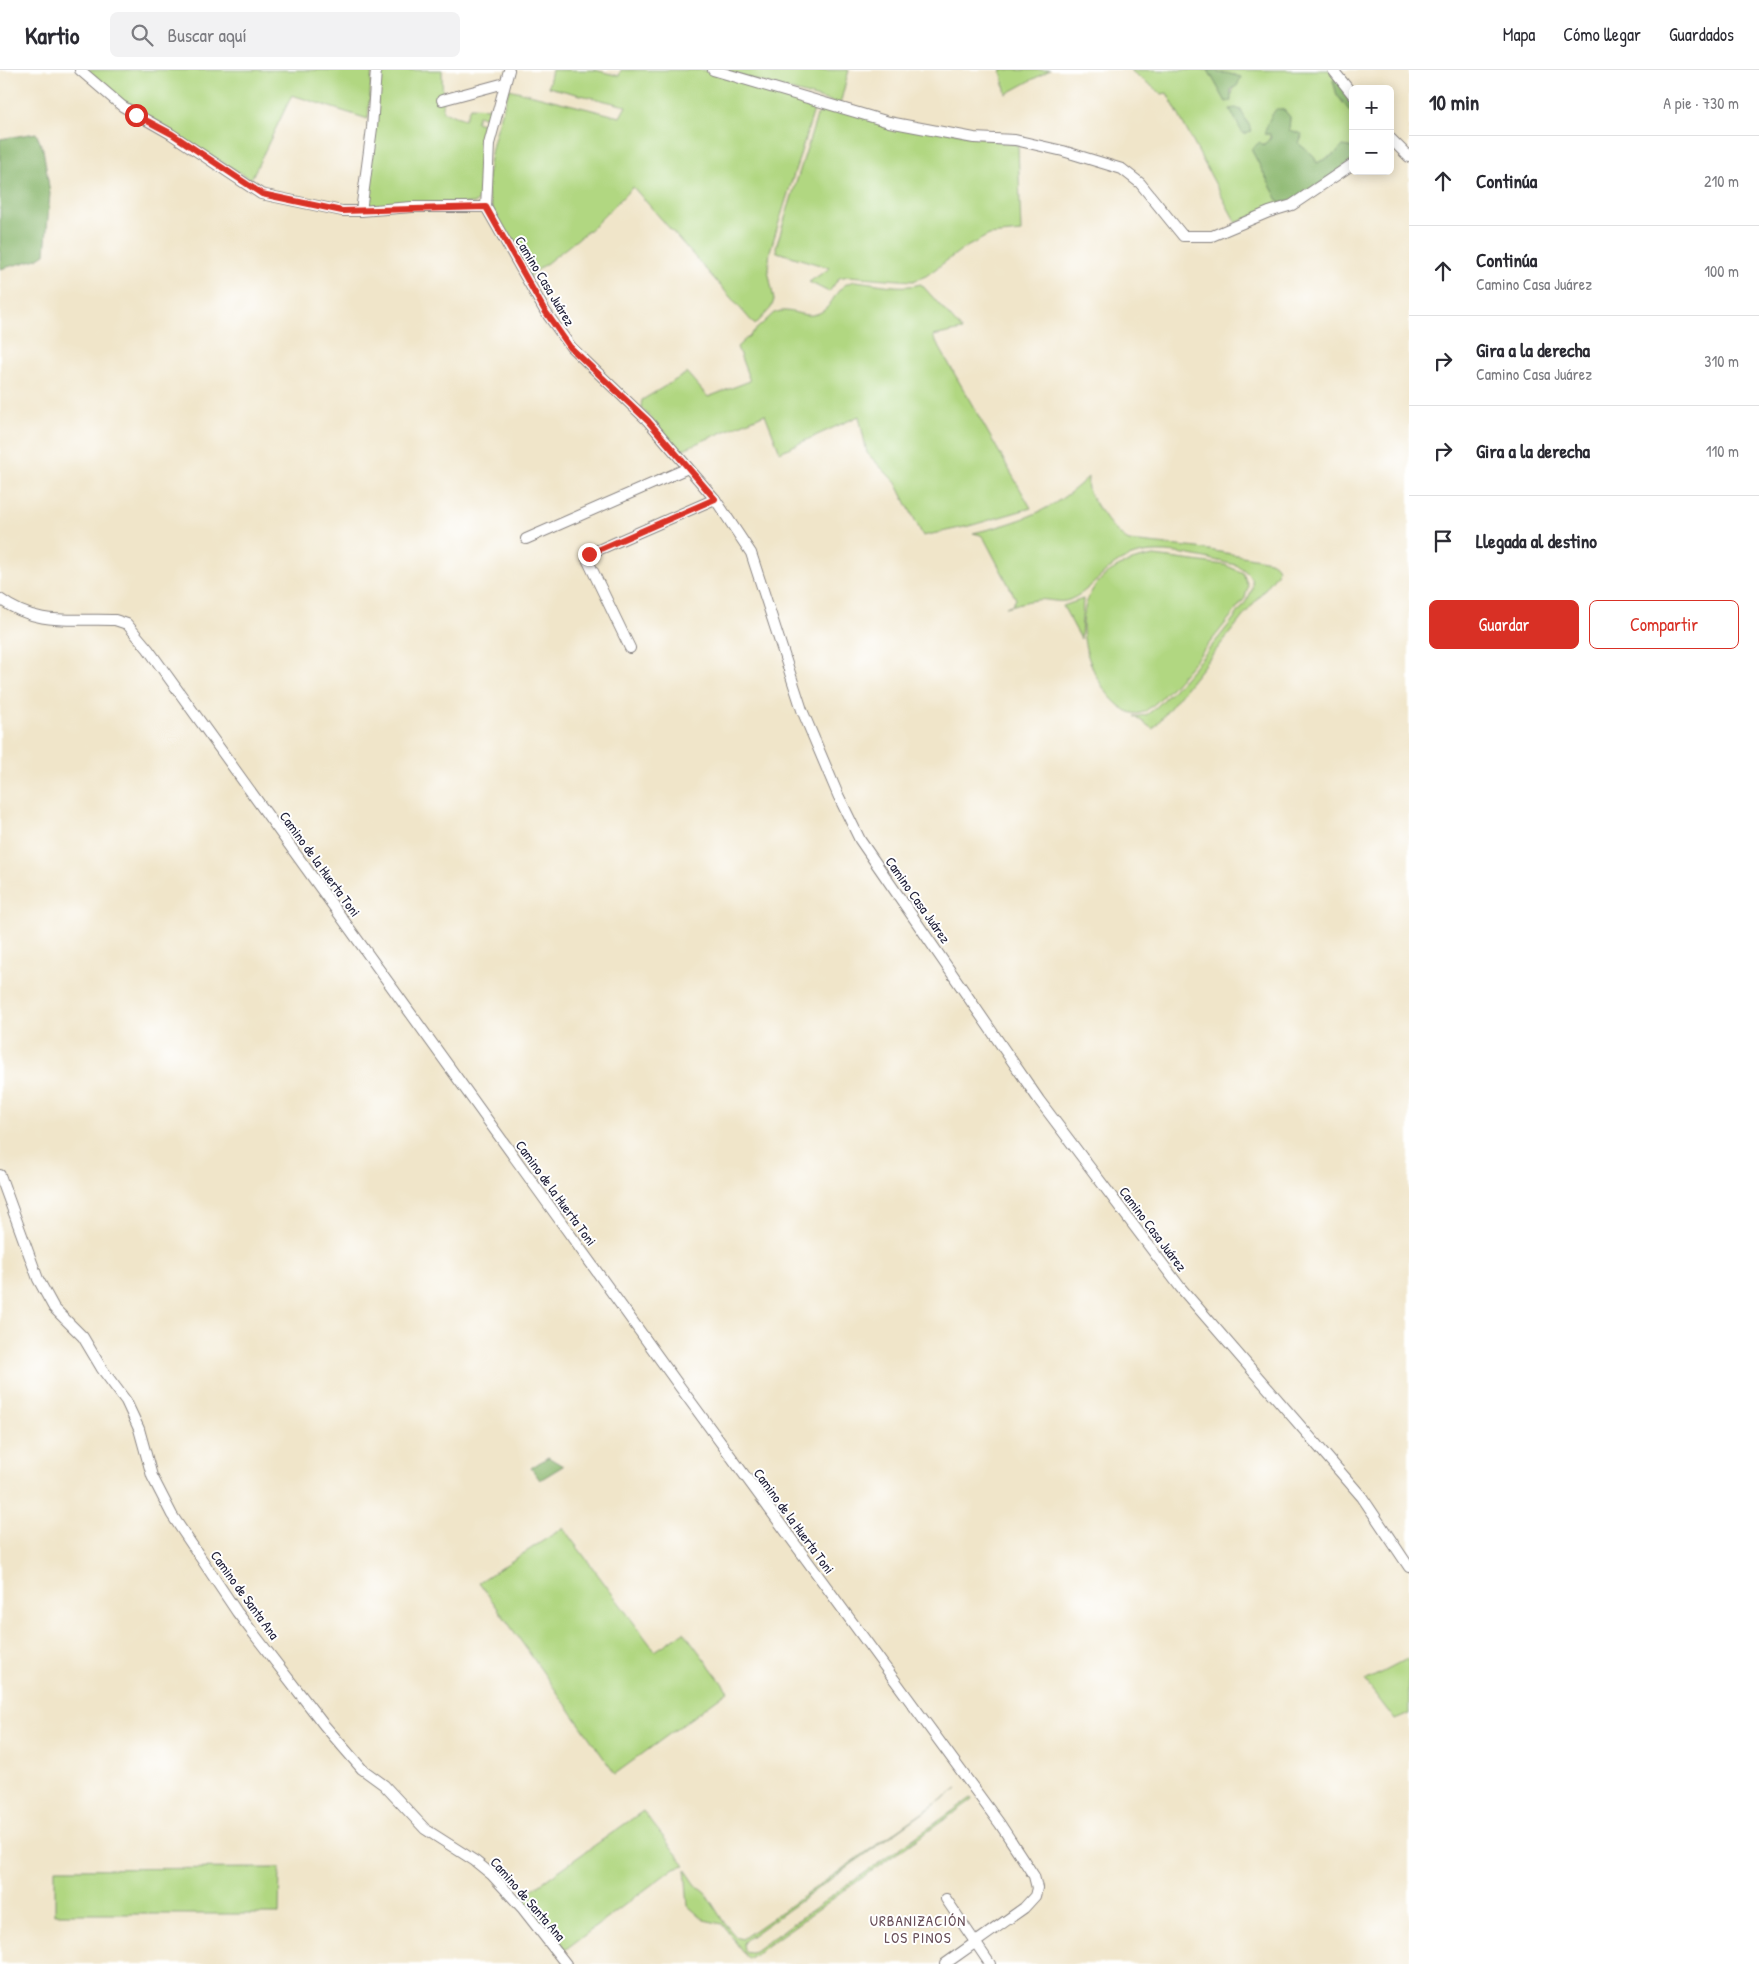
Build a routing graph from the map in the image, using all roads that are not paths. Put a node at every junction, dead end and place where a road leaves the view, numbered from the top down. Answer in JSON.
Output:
{"nodes":[{"id":1,"x":80,"y":70,"type":"edge"},
{"id":2,"x":376,"y":70,"type":"edge"},
{"id":3,"x":509,"y":70,"type":"edge"},
{"id":4,"x":713,"y":70,"type":"edge"},
{"id":5,"x":1333,"y":70,"type":"edge"},
{"id":6,"x":505,"y":83,"type":"junction"},
{"id":7,"x":1349,"y":90,"type":"edge"},
{"id":8,"x":442,"y":100,"type":"dead end"},
{"id":9,"x":1394,"y":142,"type":"edge"},
{"id":10,"x":1409,"y":157,"type":"edge"},
{"id":11,"x":1349,"y":167,"type":"edge"},
{"id":12,"x":486,"y":207,"type":"junction"},
{"id":13,"x":361,"y":211,"type":"junction"},
{"id":14,"x":688,"y":468,"type":"junction"},
{"id":15,"x":715,"y":499,"type":"junction"},
{"id":16,"x":526,"y":539,"type":"dead end"},
{"id":17,"x":0,"y":598,"type":"edge"},
{"id":18,"x":630,"y":648,"type":"dead end"},
{"id":19,"x":0,"y":1175,"type":"edge"},
{"id":20,"x":1409,"y":1567,"type":"edge"},
{"id":21,"x":946,"y":1899,"type":"dead end"},
{"id":22,"x":974,"y":1942,"type":"junction"},
{"id":23,"x":566,"y":1964,"type":"edge"},
{"id":24,"x":945,"y":1964,"type":"edge"},
{"id":25,"x":990,"y":1964,"type":"edge"}],
"edges":[{"from":1,"to":13,"type":"street"},
{"from":2,"to":13,"type":"street"},
{"from":3,"to":6,"type":"street","name":"Camino Casa Juárez"},
{"from":4,"to":11,"type":"street"},
{"from":5,"to":7,"type":"street"},
{"from":6,"to":8,"type":"street"},
{"from":6,"to":12,"type":"street","name":"Camino Casa Juárez"},
{"from":9,"to":10,"type":"street"},
{"from":12,"to":13,"type":"street"},
{"from":12,"to":14,"type":"street","name":"Camino Casa Juárez"},
{"from":14,"to":15,"type":"street","name":"Camino Casa Juárez"},
{"from":14,"to":16,"type":"street"},
{"from":15,"to":18,"type":"street"},
{"from":15,"to":20,"type":"street","name":"Camino Casa Juárez"},
{"from":17,"to":22,"type":"street","name":"Camino de la Huerta Toni"},
{"from":19,"to":23,"type":"street","name":"Camino de Santa Ana"},
{"from":21,"to":22,"type":"street"},
{"from":22,"to":24,"type":"street"},
{"from":22,"to":25,"type":"street"}]}
